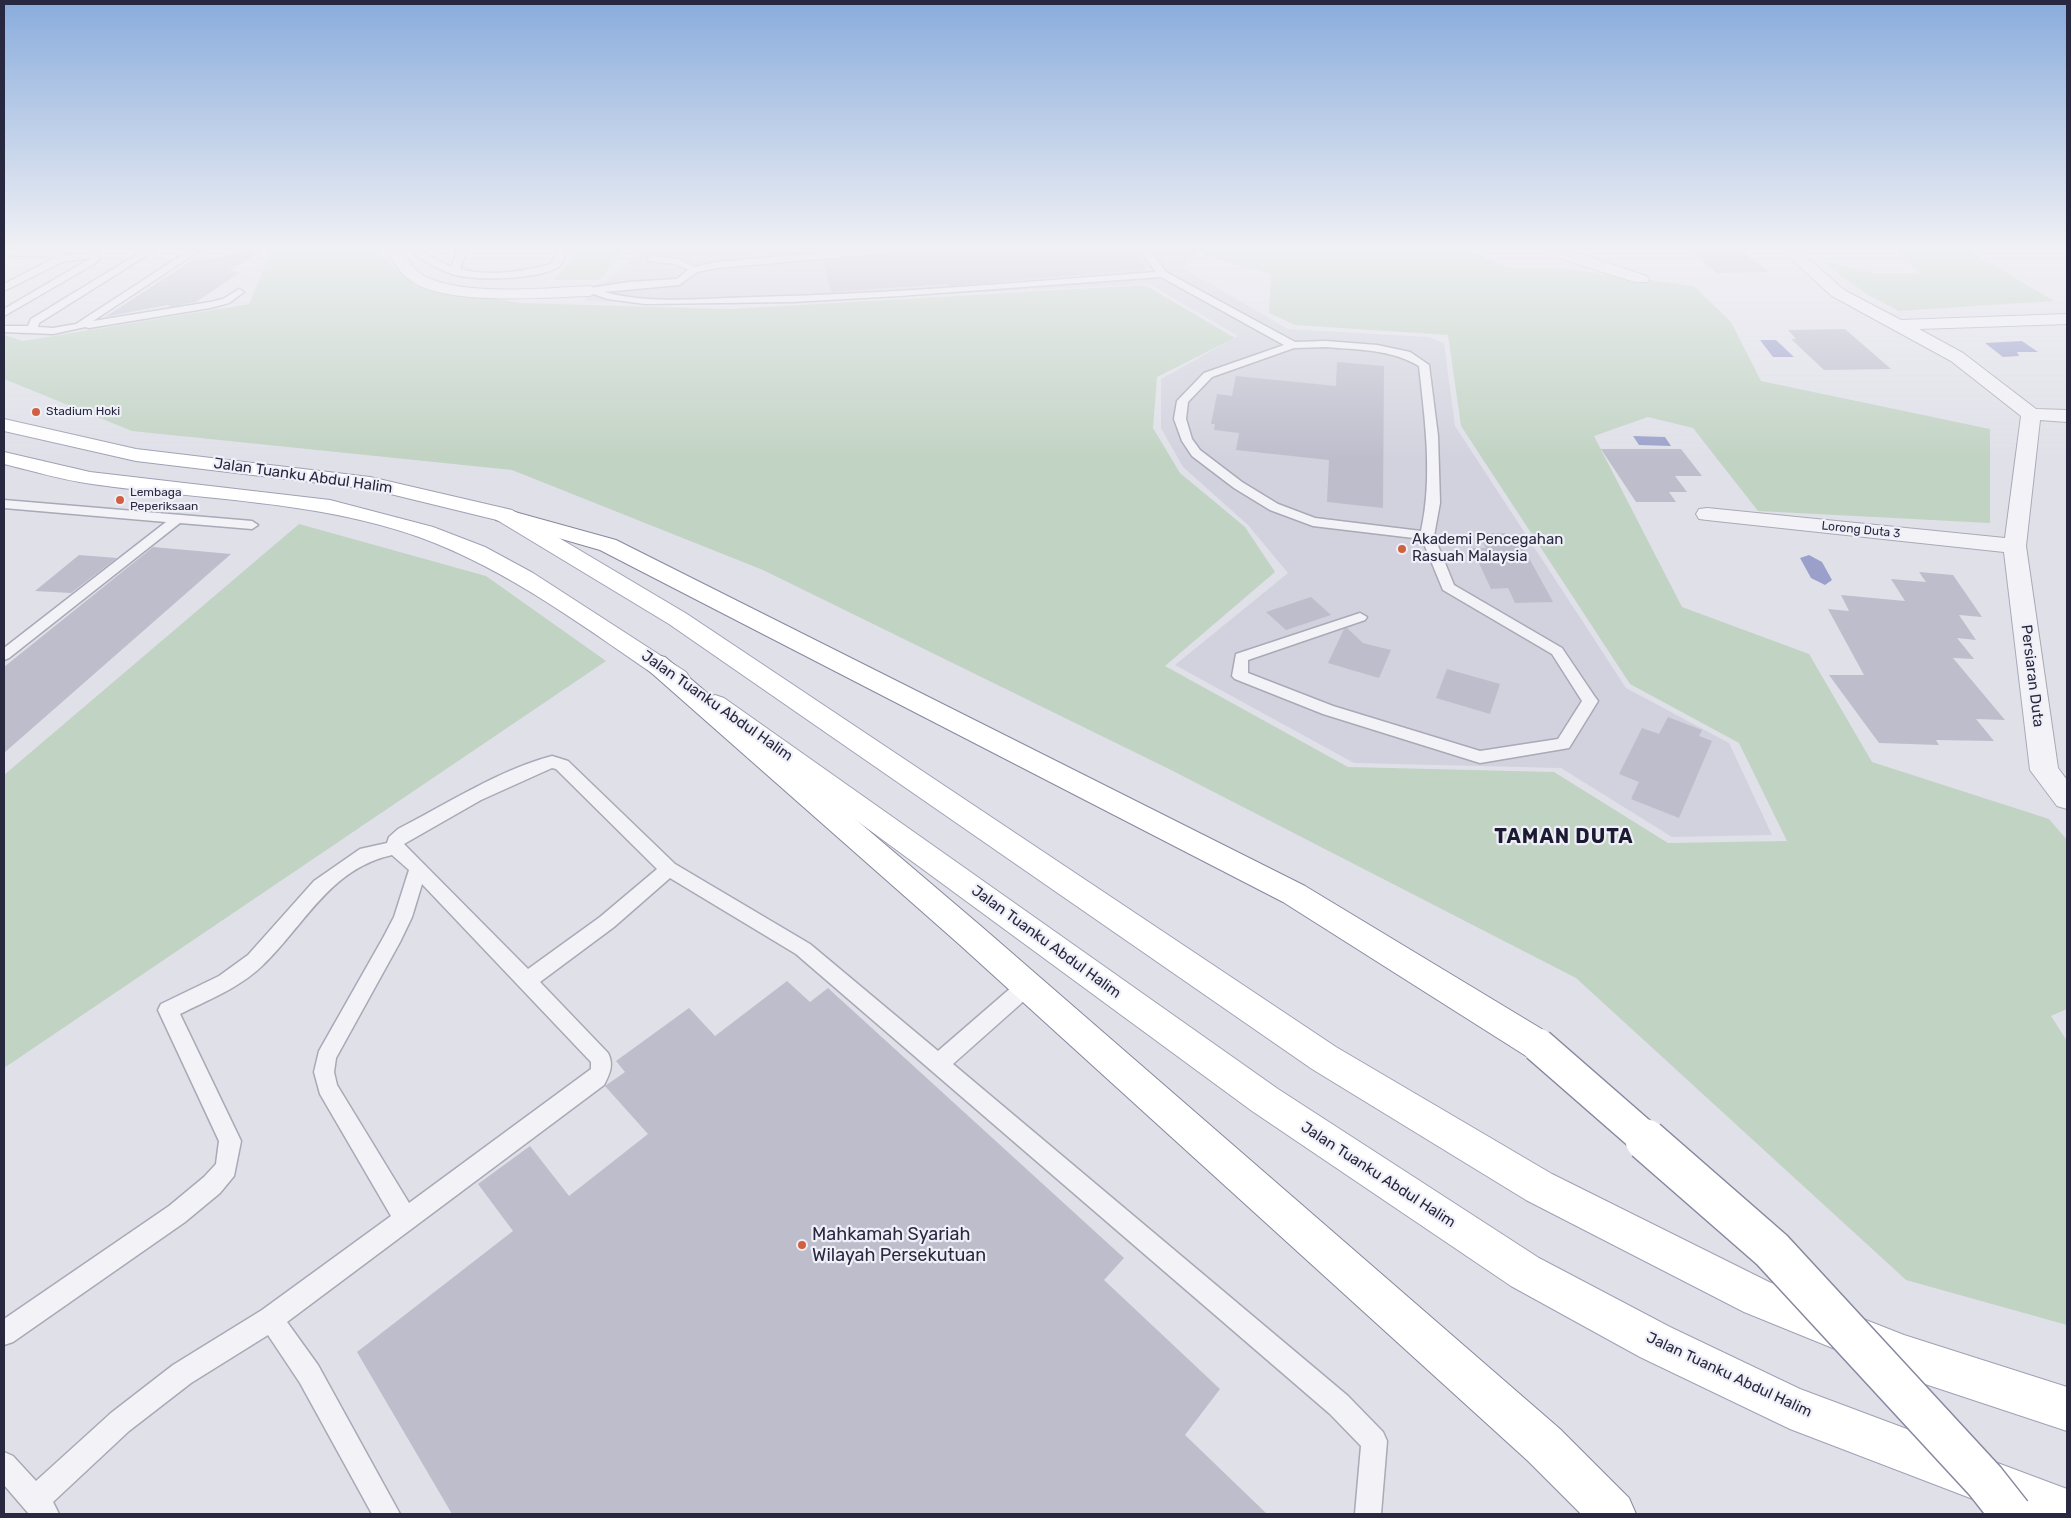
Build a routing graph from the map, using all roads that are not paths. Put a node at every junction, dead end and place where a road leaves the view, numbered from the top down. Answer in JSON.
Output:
{"nodes":[{"id":1,"x":42,"y":318,"type":"edge"},
{"id":2,"x":92,"y":318,"type":"edge"},
{"id":3,"x":130,"y":318,"type":"edge"},
{"id":4,"x":1242,"y":318,"type":"edge"},
{"id":5,"x":1883,"y":318,"type":"edge"},
{"id":6,"x":2067,"y":319,"type":"edge"},
{"id":7,"x":1896,"y":325,"type":"junction"},
{"id":8,"x":79,"y":326,"type":"junction"},
{"id":9,"x":32,"y":328,"type":"junction"},
{"id":10,"x":4,"y":329,"type":"edge"},
{"id":11,"x":1293,"y":346,"type":"junction"},
{"id":12,"x":2031,"y":414,"type":"junction"},
{"id":13,"x":2067,"y":416,"type":"edge"},
{"id":14,"x":4,"y":425,"type":"edge"},
{"id":15,"x":4,"y":458,"type":"edge"},
{"id":16,"x":4,"y":469,"type":"edge"},
{"id":17,"x":90,"y":478,"type":"junction"},
{"id":18,"x":4,"y":504,"type":"edge"},
{"id":19,"x":1707,"y":514,"type":"dead end"},
{"id":20,"x":504,"y":515,"type":"junction"},
{"id":21,"x":178,"y":518,"type":"junction"},
{"id":22,"x":252,"y":525,"type":"dead end"},
{"id":23,"x":1427,"y":536,"type":"junction"},
{"id":24,"x":2015,"y":546,"type":"junction"},
{"id":25,"x":1360,"y":617,"type":"dead end"},
{"id":26,"x":4,"y":655,"type":"edge"},
{"id":27,"x":656,"y":663,"type":"junction"},
{"id":28,"x":2067,"y":799,"type":"edge"},
{"id":29,"x":397,"y":847,"type":"junction"},
{"id":30,"x":418,"y":868,"type":"junction"},
{"id":31,"x":669,"y":869,"type":"junction"},
{"id":32,"x":525,"y":982,"type":"junction"},
{"id":33,"x":1027,"y":986,"type":"junction"},
{"id":34,"x":938,"y":1064,"type":"junction"},
{"id":35,"x":406,"y":1220,"type":"junction"},
{"id":36,"x":271,"y":1319,"type":"junction"},
{"id":37,"x":4,"y":1333,"type":"edge"},
{"id":38,"x":2067,"y":1409,"type":"edge"},
{"id":39,"x":4,"y":1465,"type":"edge"},
{"id":40,"x":41,"y":1507,"type":"edge"},
{"id":41,"x":2067,"y":1512,"type":"edge"},
{"id":42,"x":387,"y":1514,"type":"edge"},
{"id":43,"x":1368,"y":1514,"type":"edge"},
{"id":44,"x":1613,"y":1514,"type":"edge"},
{"id":45,"x":2011,"y":1514,"type":"edge"}],
"edges":[{"from":1,"to":9,"type":"lane"},
{"from":2,"to":8,"type":"lane"},
{"from":3,"to":8,"type":"lane"},
{"from":4,"to":11,"type":"lane"},
{"from":5,"to":7,"type":"street"},
{"from":6,"to":7,"type":"street"},
{"from":7,"to":12,"type":"street"},
{"from":8,"to":9,"type":"lane"},
{"from":9,"to":10,"type":"lane"},
{"from":11,"to":23,"type":"lane"},
{"from":11,"to":23,"type":"lane"},
{"from":12,"to":13,"type":"street"},
{"from":12,"to":24,"type":"street","name":"Persiaran Duta"},
{"from":14,"to":20,"type":"main road","name":"Jalan Tuanku Abdul Halim"},
{"from":15,"to":17,"type":"main road","name":"Jalan Tuanku Abdul Halim"},
{"from":16,"to":17,"type":"main road"},
{"from":17,"to":27,"type":"main road","name":"Jalan Tuanku Abdul Halim"},
{"from":18,"to":21,"type":"lane"},
{"from":19,"to":24,"type":"street","name":"Lorong Duta 3"},
{"from":20,"to":38,"type":"main road","name":"Jalan Tuanku Abdul Halim"},
{"from":20,"to":45,"type":"main road","bridge":true},
{"from":21,"to":22,"type":"lane"},
{"from":21,"to":26,"type":"lane"},
{"from":23,"to":25,"type":"lane"},
{"from":24,"to":28,"type":"street","name":"Persiaran Duta"},
{"from":27,"to":33,"type":"main road"},
{"from":27,"to":41,"type":"main road","name":"Jalan Tuanku Abdul Halim"},
{"from":29,"to":30,"type":"lane"},
{"from":29,"to":31,"type":"lane"},
{"from":29,"to":37,"type":"lane"},
{"from":30,"to":32,"type":"lane"},
{"from":30,"to":35,"type":"lane"},
{"from":31,"to":32,"type":"lane"},
{"from":31,"to":34,"type":"lane"},
{"from":32,"to":35,"type":"lane"},
{"from":33,"to":34,"type":"lane"},
{"from":33,"to":44,"type":"main road"},
{"from":34,"to":43,"type":"lane"},
{"from":35,"to":36,"type":"lane"},
{"from":36,"to":40,"type":"lane"},
{"from":36,"to":42,"type":"lane"},
{"from":39,"to":40,"type":"lane"}]}
